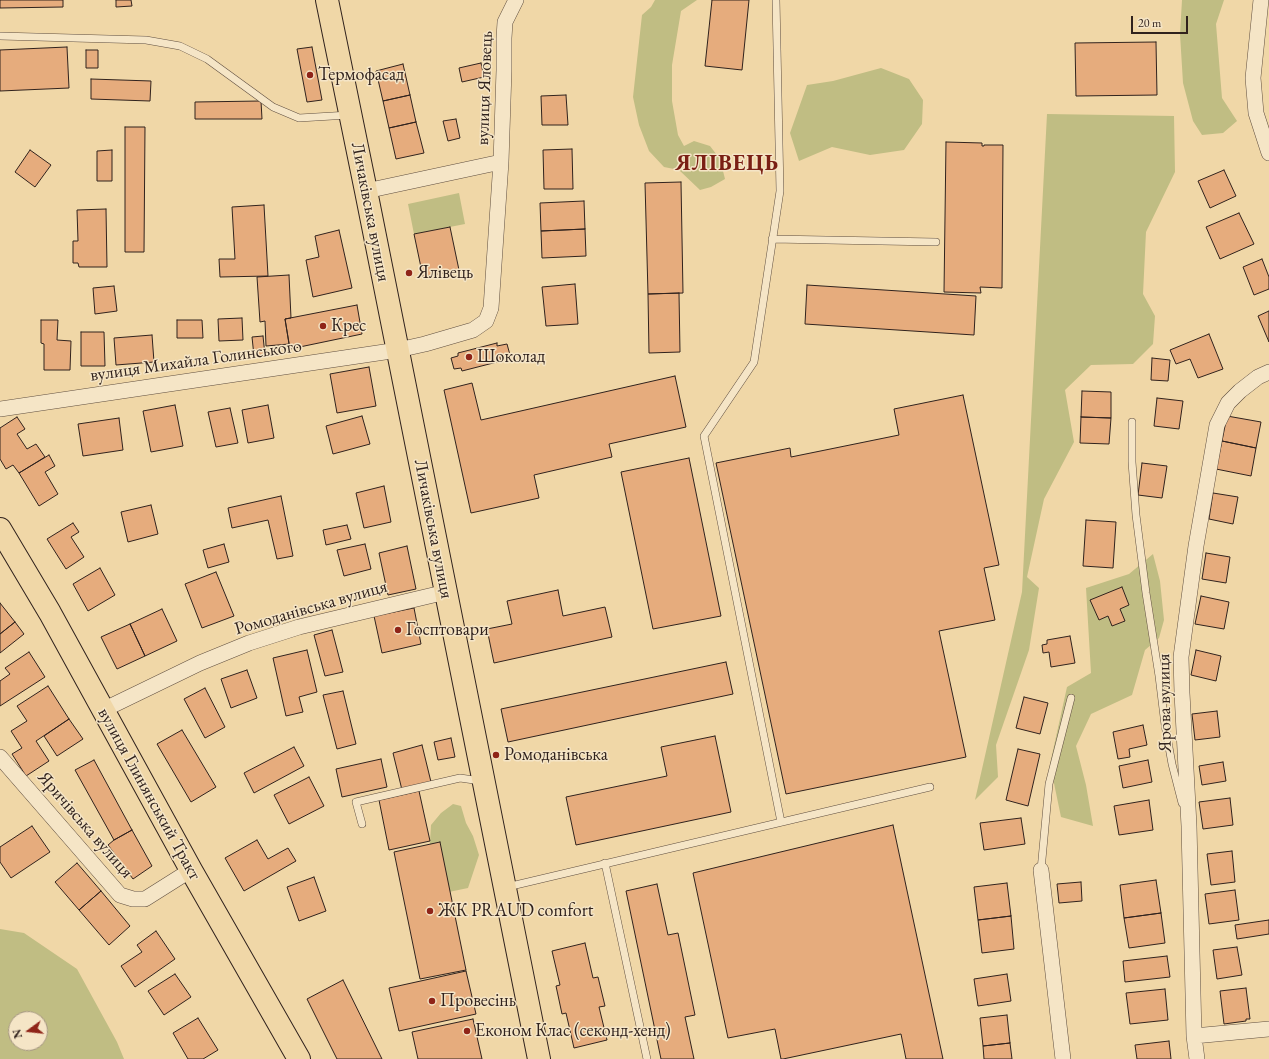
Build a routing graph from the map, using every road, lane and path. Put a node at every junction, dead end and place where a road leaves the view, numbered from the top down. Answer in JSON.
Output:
{"nodes":[{"id":1,"x":327,"y":0,"type":"edge"},
{"id":2,"x":516,"y":0,"type":"edge"},
{"id":3,"x":776,"y":0,"type":"edge"},
{"id":4,"x":1263,"y":4,"type":"edge"},
{"id":5,"x":0,"y":36,"type":"edge"},
{"id":6,"x":351,"y":115,"type":"junction"},
{"id":7,"x":1269,"y":153,"type":"edge"},
{"id":8,"x":502,"y":162,"type":"junction"},
{"id":9,"x":366,"y":191,"type":"junction"},
{"id":10,"x":772,"y":240,"type":"junction"},
{"id":11,"x":936,"y":242,"type":"dead end"},
{"id":12,"x":398,"y":350,"type":"junction"},
{"id":13,"x":1269,"y":372,"type":"edge"},
{"id":14,"x":0,"y":409,"type":"edge"},
{"id":15,"x":1132,"y":422,"type":"dead end"},
{"id":16,"x":0,"y":529,"type":"edge"},
{"id":17,"x":446,"y":592,"type":"junction"},
{"id":18,"x":1071,"y":698,"type":"dead end"},
{"id":19,"x":103,"y":710,"type":"junction"},
{"id":20,"x":0,"y":758,"type":"edge"},
{"id":21,"x":483,"y":781,"type":"junction"},
{"id":22,"x":930,"y":787,"type":"dead end"},
{"id":23,"x":781,"y":822,"type":"junction"},
{"id":24,"x":362,"y":824,"type":"dead end"},
{"id":25,"x":1188,"y":826,"type":"junction"},
{"id":26,"x":605,"y":864,"type":"junction"},
{"id":27,"x":191,"y":870,"type":"junction"},
{"id":28,"x":1041,"y":870,"type":"joint"},
{"id":29,"x":505,"y":887,"type":"junction"},
{"id":30,"x":1269,"y":1029,"type":"edge"},
{"id":31,"x":1194,"y":1036,"type":"junction"},
{"id":32,"x":299,"y":1059,"type":"edge"},
{"id":33,"x":539,"y":1059,"type":"edge"},
{"id":34,"x":647,"y":1059,"type":"edge"},
{"id":35,"x":1063,"y":1059,"type":"edge"},
{"id":36,"x":1197,"y":1059,"type":"edge"}],
"edges":[{"from":1,"to":6,"type":"main road","name":"Личаківська вулиця"},
{"from":2,"to":8,"type":"street","name":"вулиця Яловець"},
{"from":3,"to":10,"type":"lane"},
{"from":4,"to":7,"type":"street"},
{"from":5,"to":6,"type":"lane"},
{"from":6,"to":9,"type":"main road","name":"Личаківська вулиця"},
{"from":8,"to":9,"type":"street","name":"вулиця Яловець"},
{"from":8,"to":12,"type":"street","name":"вулиця Михайла Голинського"},
{"from":9,"to":12,"type":"main road","name":"Личаківська вулиця"},
{"from":10,"to":11,"type":"lane"},
{"from":10,"to":23,"type":"lane"},
{"from":12,"to":14,"type":"street","name":"вулиця Михайла Голинського"},
{"from":12,"to":17,"type":"main road","name":"Личаківська вулиця"},
{"from":13,"to":25,"type":"street","name":"Ярова вулиця"},
{"from":15,"to":25,"type":"lane"},
{"from":16,"to":19,"type":"main road","name":"вулиця Глинянський Тракт"},
{"from":17,"to":19,"type":"street","name":"Ромоданівська вулиця"},
{"from":17,"to":21,"type":"main road","name":"Личаківська вулиця"},
{"from":18,"to":28,"type":"lane"},
{"from":19,"to":27,"type":"main road","name":"вулиця Глинянський Тракт"},
{"from":20,"to":27,"type":"street","name":"Яричівська вулиця"},
{"from":21,"to":24,"type":"lane"},
{"from":21,"to":29,"type":"main road","name":"Личаківська вулиця"},
{"from":22,"to":23,"type":"lane"},
{"from":23,"to":26,"type":"lane"},
{"from":25,"to":31,"type":"street","name":"Ярова вулиця"},
{"from":26,"to":29,"type":"lane"},
{"from":26,"to":34,"type":"lane"},
{"from":27,"to":32,"type":"main road","name":"вулиця Глинянський Тракт"},
{"from":28,"to":35,"type":"street"},
{"from":29,"to":33,"type":"main road","name":"Личаківська вулиця"},
{"from":30,"to":31,"type":"street"},
{"from":31,"to":36,"type":"street","name":"Ярова вулиця"}]}
